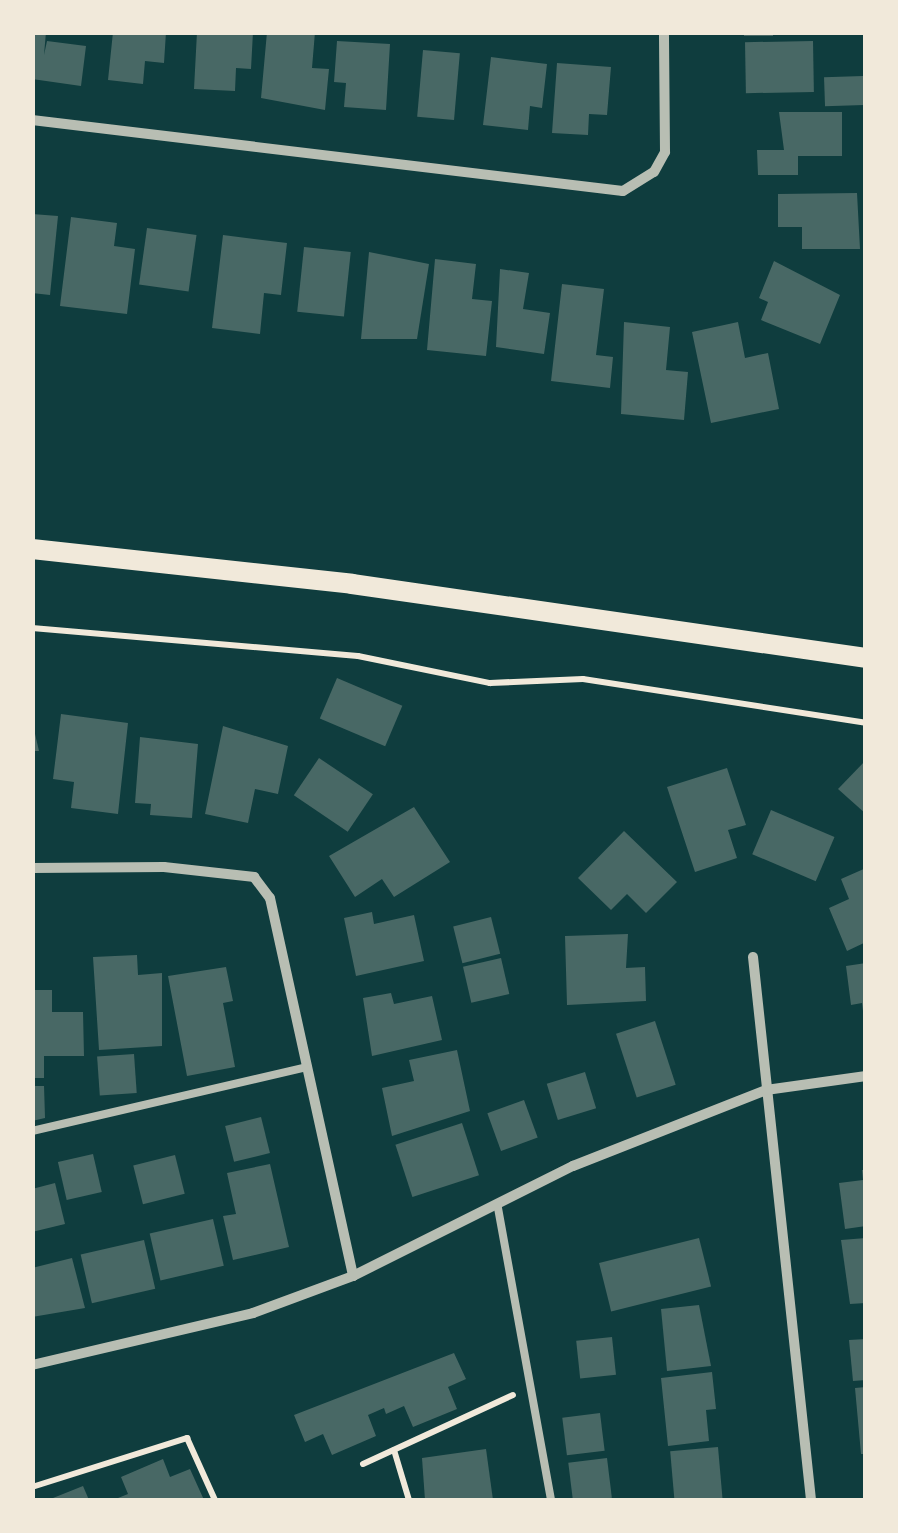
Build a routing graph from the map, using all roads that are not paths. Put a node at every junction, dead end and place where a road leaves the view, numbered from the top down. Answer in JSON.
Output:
{"nodes":[{"id":1,"x":664,"y":32,"type":"edge"},
{"id":2,"x":32,"y":120,"type":"edge"},
{"id":3,"x":32,"y":549,"type":"edge"},
{"id":4,"x":866,"y":658,"type":"edge"},
{"id":5,"x":32,"y":868,"type":"edge"},
{"id":6,"x":752,"y":956,"type":"dead end"},
{"id":7,"x":308,"y":1067,"type":"junction"},
{"id":8,"x":866,"y":1076,"type":"edge"},
{"id":9,"x":766,"y":1090,"type":"junction"},
{"id":10,"x":32,"y":1131,"type":"edge"},
{"id":11,"x":498,"y":1208,"type":"junction"},
{"id":12,"x":353,"y":1276,"type":"junction"},
{"id":13,"x":32,"y":1365,"type":"edge"},
{"id":14,"x":551,"y":1500,"type":"edge"},
{"id":15,"x":811,"y":1500,"type":"edge"}],
"edges":[{"from":1,"to":2,"type":"street"},
{"from":3,"to":4,"type":"main road"},
{"from":5,"to":7,"type":"street"},
{"from":6,"to":9,"type":"street"},
{"from":7,"to":10,"type":"lane"},
{"from":7,"to":12,"type":"street"},
{"from":8,"to":9,"type":"street"},
{"from":9,"to":11,"type":"street"},
{"from":9,"to":15,"type":"street"},
{"from":11,"to":12,"type":"street"},
{"from":11,"to":14,"type":"lane"},
{"from":12,"to":13,"type":"street"}]}
